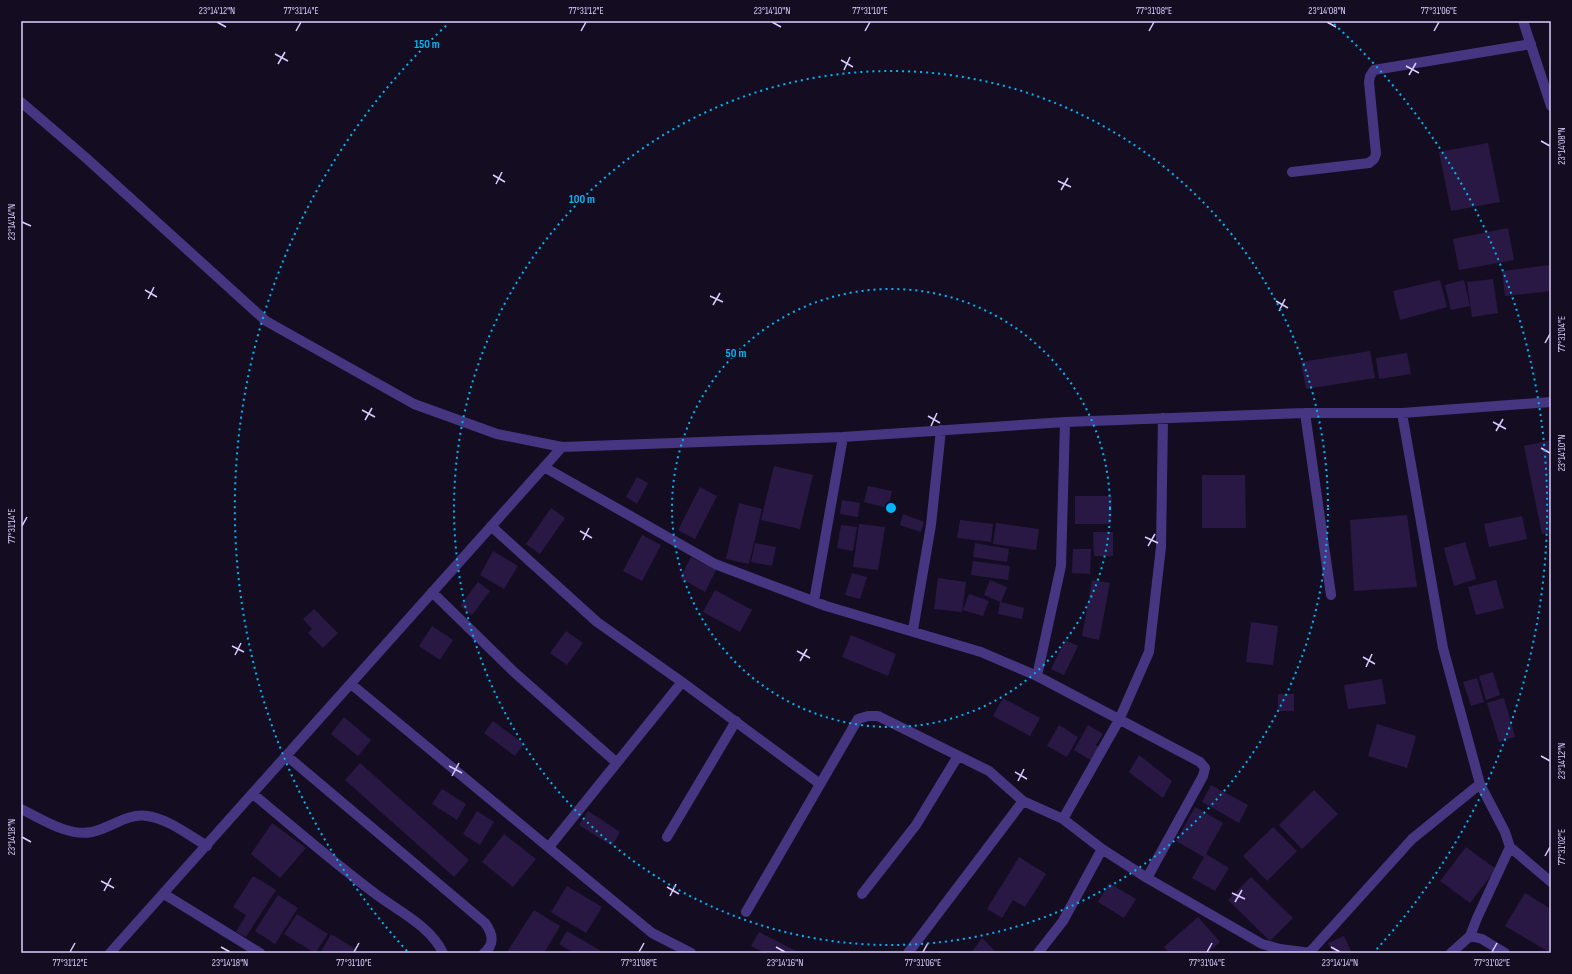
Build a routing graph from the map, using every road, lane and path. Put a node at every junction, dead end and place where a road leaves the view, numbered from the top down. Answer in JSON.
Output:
{"nodes":[{"id":1,"x":1523,"y":21,"type":"edge"},
{"id":2,"x":1531,"y":44,"type":"junction"},
{"id":3,"x":21,"y":102,"type":"edge"},
{"id":4,"x":1551,"y":104,"type":"edge"},
{"id":5,"x":1292,"y":172,"type":"dead end"},
{"id":6,"x":1551,"y":402,"type":"edge"},
{"id":7,"x":1305,"y":413,"type":"junction"},
{"id":8,"x":1402,"y":413,"type":"junction"},
{"id":9,"x":1163,"y":418,"type":"junction"},
{"id":10,"x":1065,"y":422,"type":"junction"},
{"id":11,"x":941,"y":430,"type":"junction"},
{"id":12,"x":843,"y":437,"type":"junction"},
{"id":13,"x":562,"y":447,"type":"junction"},
{"id":14,"x":544,"y":467,"type":"junction"},
{"id":15,"x":491,"y":526,"type":"junction"},
{"id":16,"x":432,"y":592,"type":"junction"},
{"id":17,"x":1331,"y":595,"type":"dead end"},
{"id":18,"x":814,"y":601,"type":"junction"},
{"id":19,"x":913,"y":630,"type":"junction"},
{"id":20,"x":1037,"y":676,"type":"junction"},
{"id":21,"x":682,"y":682,"type":"junction"},
{"id":22,"x":351,"y":684,"type":"junction"},
{"id":23,"x":1119,"y":720,"type":"junction"},
{"id":24,"x":736,"y":721,"type":"junction"},
{"id":25,"x":287,"y":756,"type":"junction"},
{"id":26,"x":958,"y":756,"type":"junction"},
{"id":27,"x":617,"y":763,"type":"junction"},
{"id":28,"x":820,"y":784,"type":"junction"},
{"id":29,"x":1480,"y":784,"type":"junction"},
{"id":30,"x":253,"y":794,"type":"junction"},
{"id":31,"x":1023,"y":801,"type":"junction"},
{"id":32,"x":21,"y":809,"type":"edge"},
{"id":33,"x":1063,"y":819,"type":"junction"},
{"id":34,"x":667,"y":837,"type":"dead end"},
{"id":35,"x":207,"y":846,"type":"junction"},
{"id":36,"x":549,"y":847,"type":"junction"},
{"id":37,"x":1510,"y":847,"type":"junction"},
{"id":38,"x":1102,"y":849,"type":"junction"},
{"id":39,"x":1147,"y":878,"type":"junction"},
{"id":40,"x":1551,"y":882,"type":"edge"},
{"id":41,"x":164,"y":894,"type":"junction"},
{"id":42,"x":862,"y":894,"type":"dead end"},
{"id":43,"x":746,"y":912,"type":"dead end"},
{"id":44,"x":1470,"y":936,"type":"junction"},
{"id":45,"x":1310,"y":952,"type":"edge"},
{"id":46,"x":110,"y":953,"type":"edge"},
{"id":47,"x":260,"y":953,"type":"edge"},
{"id":48,"x":443,"y":953,"type":"edge"},
{"id":49,"x":484,"y":953,"type":"edge"},
{"id":50,"x":691,"y":953,"type":"edge"},
{"id":51,"x":908,"y":953,"type":"edge"},
{"id":52,"x":1038,"y":953,"type":"edge"},
{"id":53,"x":1451,"y":953,"type":"edge"},
{"id":54,"x":1505,"y":953,"type":"edge"}],
"edges":[{"from":1,"to":2,"type":"street"},
{"from":2,"to":4,"type":"street"},
{"from":2,"to":5,"type":"street"},
{"from":3,"to":13,"type":"street"},
{"from":6,"to":8,"type":"street"},
{"from":7,"to":8,"type":"street"},
{"from":7,"to":9,"type":"street"},
{"from":7,"to":17,"type":"street"},
{"from":8,"to":29,"type":"street"},
{"from":9,"to":10,"type":"street"},
{"from":9,"to":23,"type":"street"},
{"from":10,"to":11,"type":"street"},
{"from":10,"to":20,"type":"street"},
{"from":11,"to":12,"type":"street"},
{"from":11,"to":19,"type":"street"},
{"from":12,"to":13,"type":"street"},
{"from":12,"to":18,"type":"street"},
{"from":13,"to":14,"type":"street"},
{"from":14,"to":15,"type":"street"},
{"from":14,"to":18,"type":"street"},
{"from":15,"to":16,"type":"street"},
{"from":15,"to":21,"type":"street"},
{"from":16,"to":22,"type":"street"},
{"from":16,"to":27,"type":"street"},
{"from":18,"to":19,"type":"street"},
{"from":19,"to":20,"type":"street"},
{"from":20,"to":23,"type":"street"},
{"from":21,"to":24,"type":"street"},
{"from":21,"to":27,"type":"street"},
{"from":22,"to":25,"type":"street"},
{"from":22,"to":36,"type":"street"},
{"from":23,"to":33,"type":"street"},
{"from":23,"to":39,"type":"street"},
{"from":24,"to":28,"type":"street"},
{"from":24,"to":34,"type":"street"},
{"from":25,"to":30,"type":"street"},
{"from":25,"to":49,"type":"street"},
{"from":26,"to":28,"type":"street"},
{"from":26,"to":31,"type":"street"},
{"from":26,"to":42,"type":"street"},
{"from":27,"to":36,"type":"street"},
{"from":28,"to":43,"type":"street"},
{"from":29,"to":37,"type":"street"},
{"from":29,"to":45,"type":"street"},
{"from":30,"to":35,"type":"street"},
{"from":30,"to":48,"type":"street"},
{"from":31,"to":33,"type":"street"},
{"from":31,"to":51,"type":"street"},
{"from":32,"to":35,"type":"street"},
{"from":33,"to":38,"type":"street"},
{"from":35,"to":41,"type":"street"},
{"from":36,"to":50,"type":"street"},
{"from":37,"to":40,"type":"street"},
{"from":37,"to":44,"type":"street"},
{"from":38,"to":39,"type":"street"},
{"from":38,"to":52,"type":"street"},
{"from":39,"to":45,"type":"street"},
{"from":41,"to":46,"type":"street"},
{"from":41,"to":47,"type":"street"},
{"from":44,"to":53,"type":"street"},
{"from":44,"to":54,"type":"street"}]}
